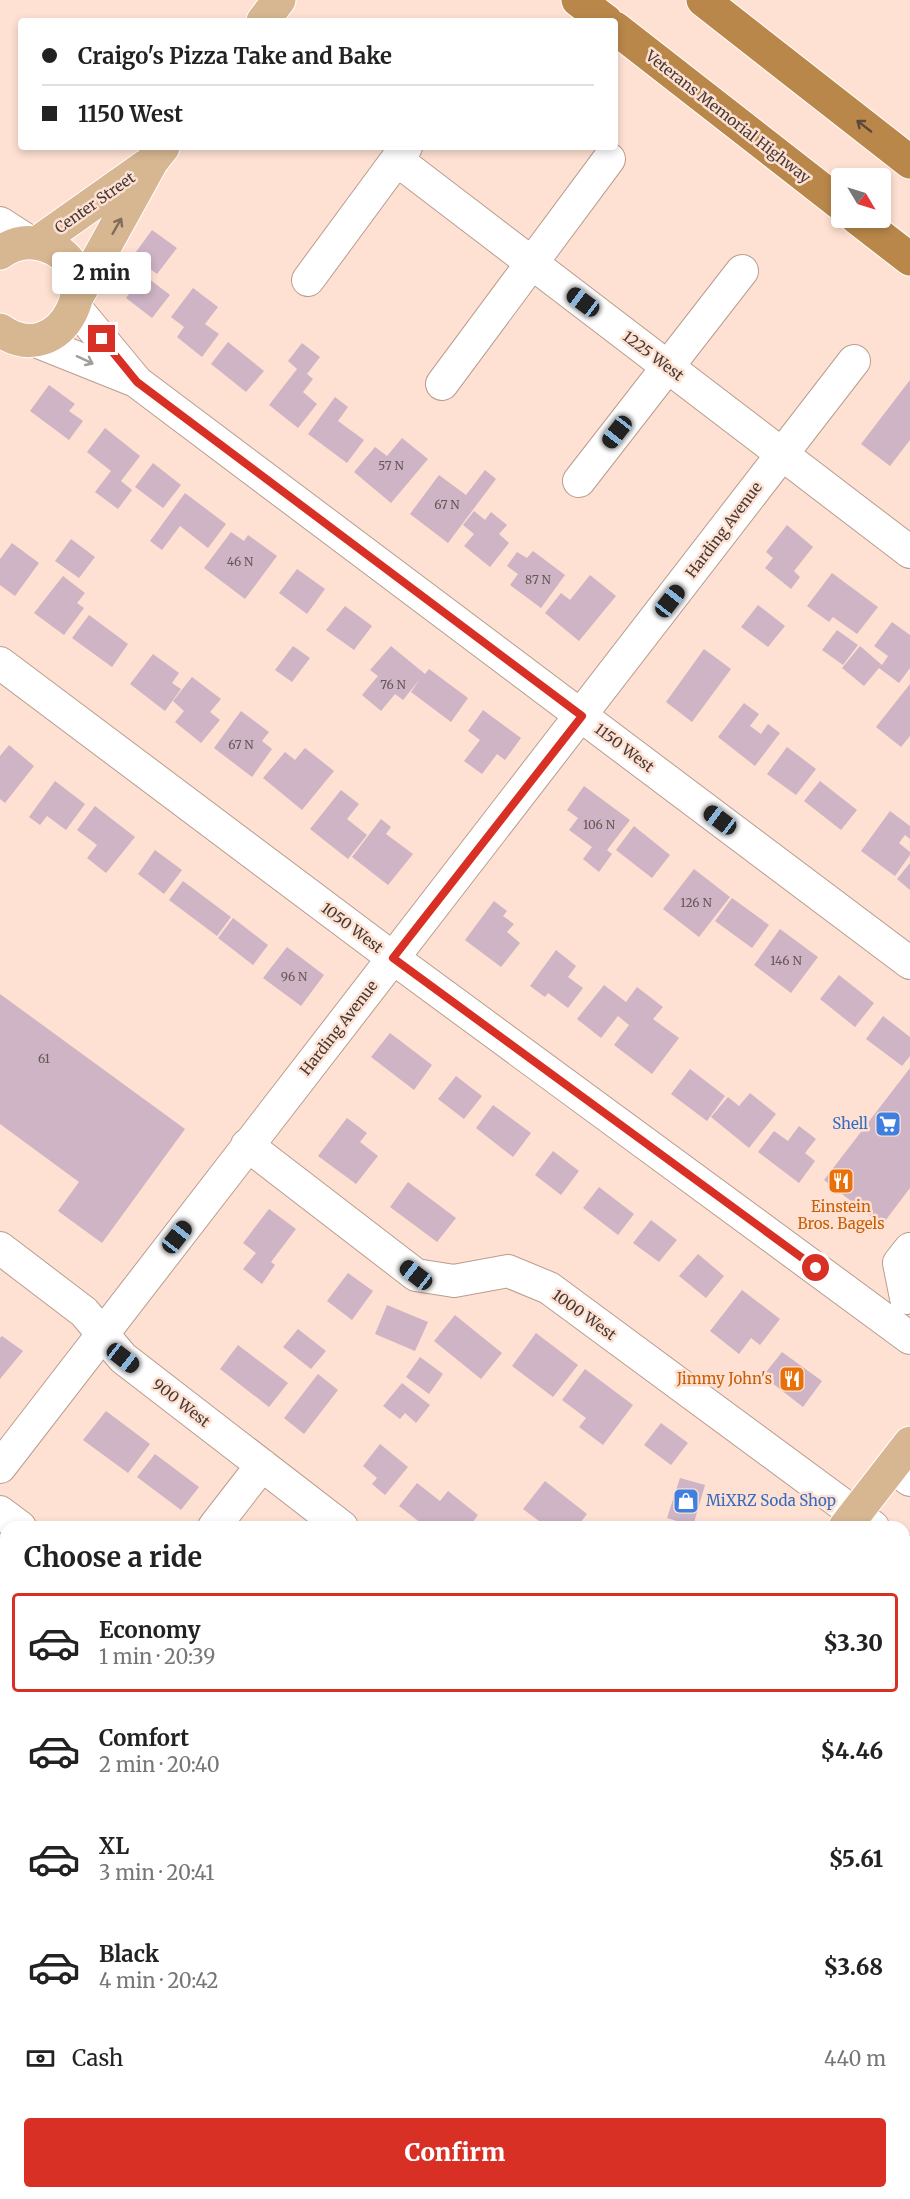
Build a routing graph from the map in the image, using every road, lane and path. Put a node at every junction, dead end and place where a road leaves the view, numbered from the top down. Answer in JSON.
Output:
{"nodes":[{"id":1,"x":279,"y":0,"type":"edge"},
{"id":2,"x":578,"y":0,"type":"edge"},
{"id":3,"x":703,"y":0,"type":"edge"},
{"id":4,"x":264,"y":18,"type":"edge"},
{"id":5,"x":602,"y":18,"type":"edge"},
{"id":6,"x":618,"y":30,"type":"edge"},
{"id":7,"x":158,"y":154,"type":"edge"},
{"id":8,"x":402,"y":154,"type":"edge"},
{"id":9,"x":609,"y":159,"type":"dead end"},
{"id":10,"x":910,"y":162,"type":"edge"},
{"id":11,"x":831,"y":196,"type":"edge"},
{"id":12,"x":0,"y":223,"type":"edge"},
{"id":13,"x":870,"y":228,"type":"edge"},
{"id":14,"x":34,"y":243,"type":"junction"},
{"id":15,"x":0,"y":253,"type":"edge"},
{"id":16,"x":910,"y":259,"type":"edge"},
{"id":17,"x":532,"y":263,"type":"junction"},
{"id":18,"x":742,"y":271,"type":"dead end"},
{"id":19,"x":308,"y":280,"type":"dead end"},
{"id":20,"x":76,"y":301,"type":"junction"},
{"id":21,"x":20,"y":337,"type":"edge"},
{"id":22,"x":854,"y":361,"type":"dead end"},
{"id":23,"x":0,"y":363,"type":"edge"},
{"id":24,"x":668,"y":367,"type":"junction"},
{"id":25,"x":137,"y":382,"type":"junction"},
{"id":26,"x":442,"y":384,"type":"dead end"},
{"id":27,"x":782,"y":454,"type":"junction"},
{"id":28,"x":579,"y":481,"type":"dead end"},
{"id":29,"x":910,"y":552,"type":"edge"},
{"id":30,"x":0,"y":663,"type":"edge"},
{"id":31,"x":582,"y":716,"type":"junction"},
{"id":32,"x":393,"y":958,"type":"junction"},
{"id":33,"x":910,"y":963,"type":"edge"},
{"id":34,"x":247,"y":1145,"type":"junction"},
{"id":35,"x":0,"y":1248,"type":"edge"},
{"id":36,"x":910,"y":1248,"type":"edge"},
{"id":37,"x":904,"y":1314,"type":"edge"},
{"id":38,"x":103,"y":1334,"type":"junction"},
{"id":39,"x":904,"y":1463,"type":"edge"},
{"id":40,"x":262,"y":1465,"type":"junction"},
{"id":41,"x":0,"y":1467,"type":"edge"},
{"id":42,"x":219,"y":1521,"type":"edge"},
{"id":43,"x":334,"y":1521,"type":"edge"},
{"id":44,"x":857,"y":1521,"type":"edge"},
{"id":45,"x":859,"y":1521,"type":"edge"}],
"edges":[{"from":1,"to":4,"type":"main road"},
{"from":2,"to":5,"type":"highway"},
{"from":10,"to":3,"type":"highway","one_way":true},
{"from":6,"to":11,"type":"highway","name":"Veterans Memorial Highway"},
{"from":7,"to":14,"type":"main road","name":"Center Street"},
{"from":20,"to":7,"type":"main road","name":"Center Street","one_way":true},
{"from":8,"to":17,"type":"street","name":"1225 West"},
{"from":8,"to":19,"type":"street"},
{"from":9,"to":17,"type":"street"},
{"from":12,"to":14,"type":"street"},
{"from":13,"to":16,"type":"highway"},
{"from":14,"to":15,"type":"main road","name":"Center Street"},
{"from":14,"to":20,"type":"main road"},
{"from":17,"to":24,"type":"street","name":"1225 West"},
{"from":17,"to":26,"type":"street"},
{"from":18,"to":24,"type":"street"},
{"from":20,"to":21,"type":"main road","name":"Center Street"},
{"from":20,"to":25,"type":"street","name":"1150 West"},
{"from":21,"to":23,"type":"main road","name":"Center Street"},
{"from":21,"to":25,"type":"street","name":"1150 West","one_way":true},
{"from":22,"to":27,"type":"street","name":"Harding Avenue"},
{"from":24,"to":27,"type":"street","name":"1225 West"},
{"from":24,"to":28,"type":"street"},
{"from":25,"to":31,"type":"street","name":"1150 West"},
{"from":27,"to":29,"type":"street","name":"1225 West"},
{"from":27,"to":31,"type":"street","name":"Harding Avenue"},
{"from":30,"to":32,"type":"street","name":"1050 West"},
{"from":31,"to":32,"type":"street","name":"Harding Avenue"},
{"from":31,"to":33,"type":"street","name":"1150 West"},
{"from":32,"to":34,"type":"street","name":"Harding Avenue"},
{"from":32,"to":37,"type":"street","name":"1050 West"},
{"from":34,"to":38,"type":"street","name":"Harding Avenue"},
{"from":34,"to":44,"type":"street","name":"1000 West"},
{"from":35,"to":38,"type":"street","name":"900 West"},
{"from":36,"to":37,"type":"street"},
{"from":38,"to":40,"type":"street","name":"900 West"},
{"from":38,"to":41,"type":"street","name":"Harding Avenue"},
{"from":39,"to":45,"type":"main road"},
{"from":40,"to":42,"type":"street"},
{"from":40,"to":43,"type":"street","name":"900 West"}]}
